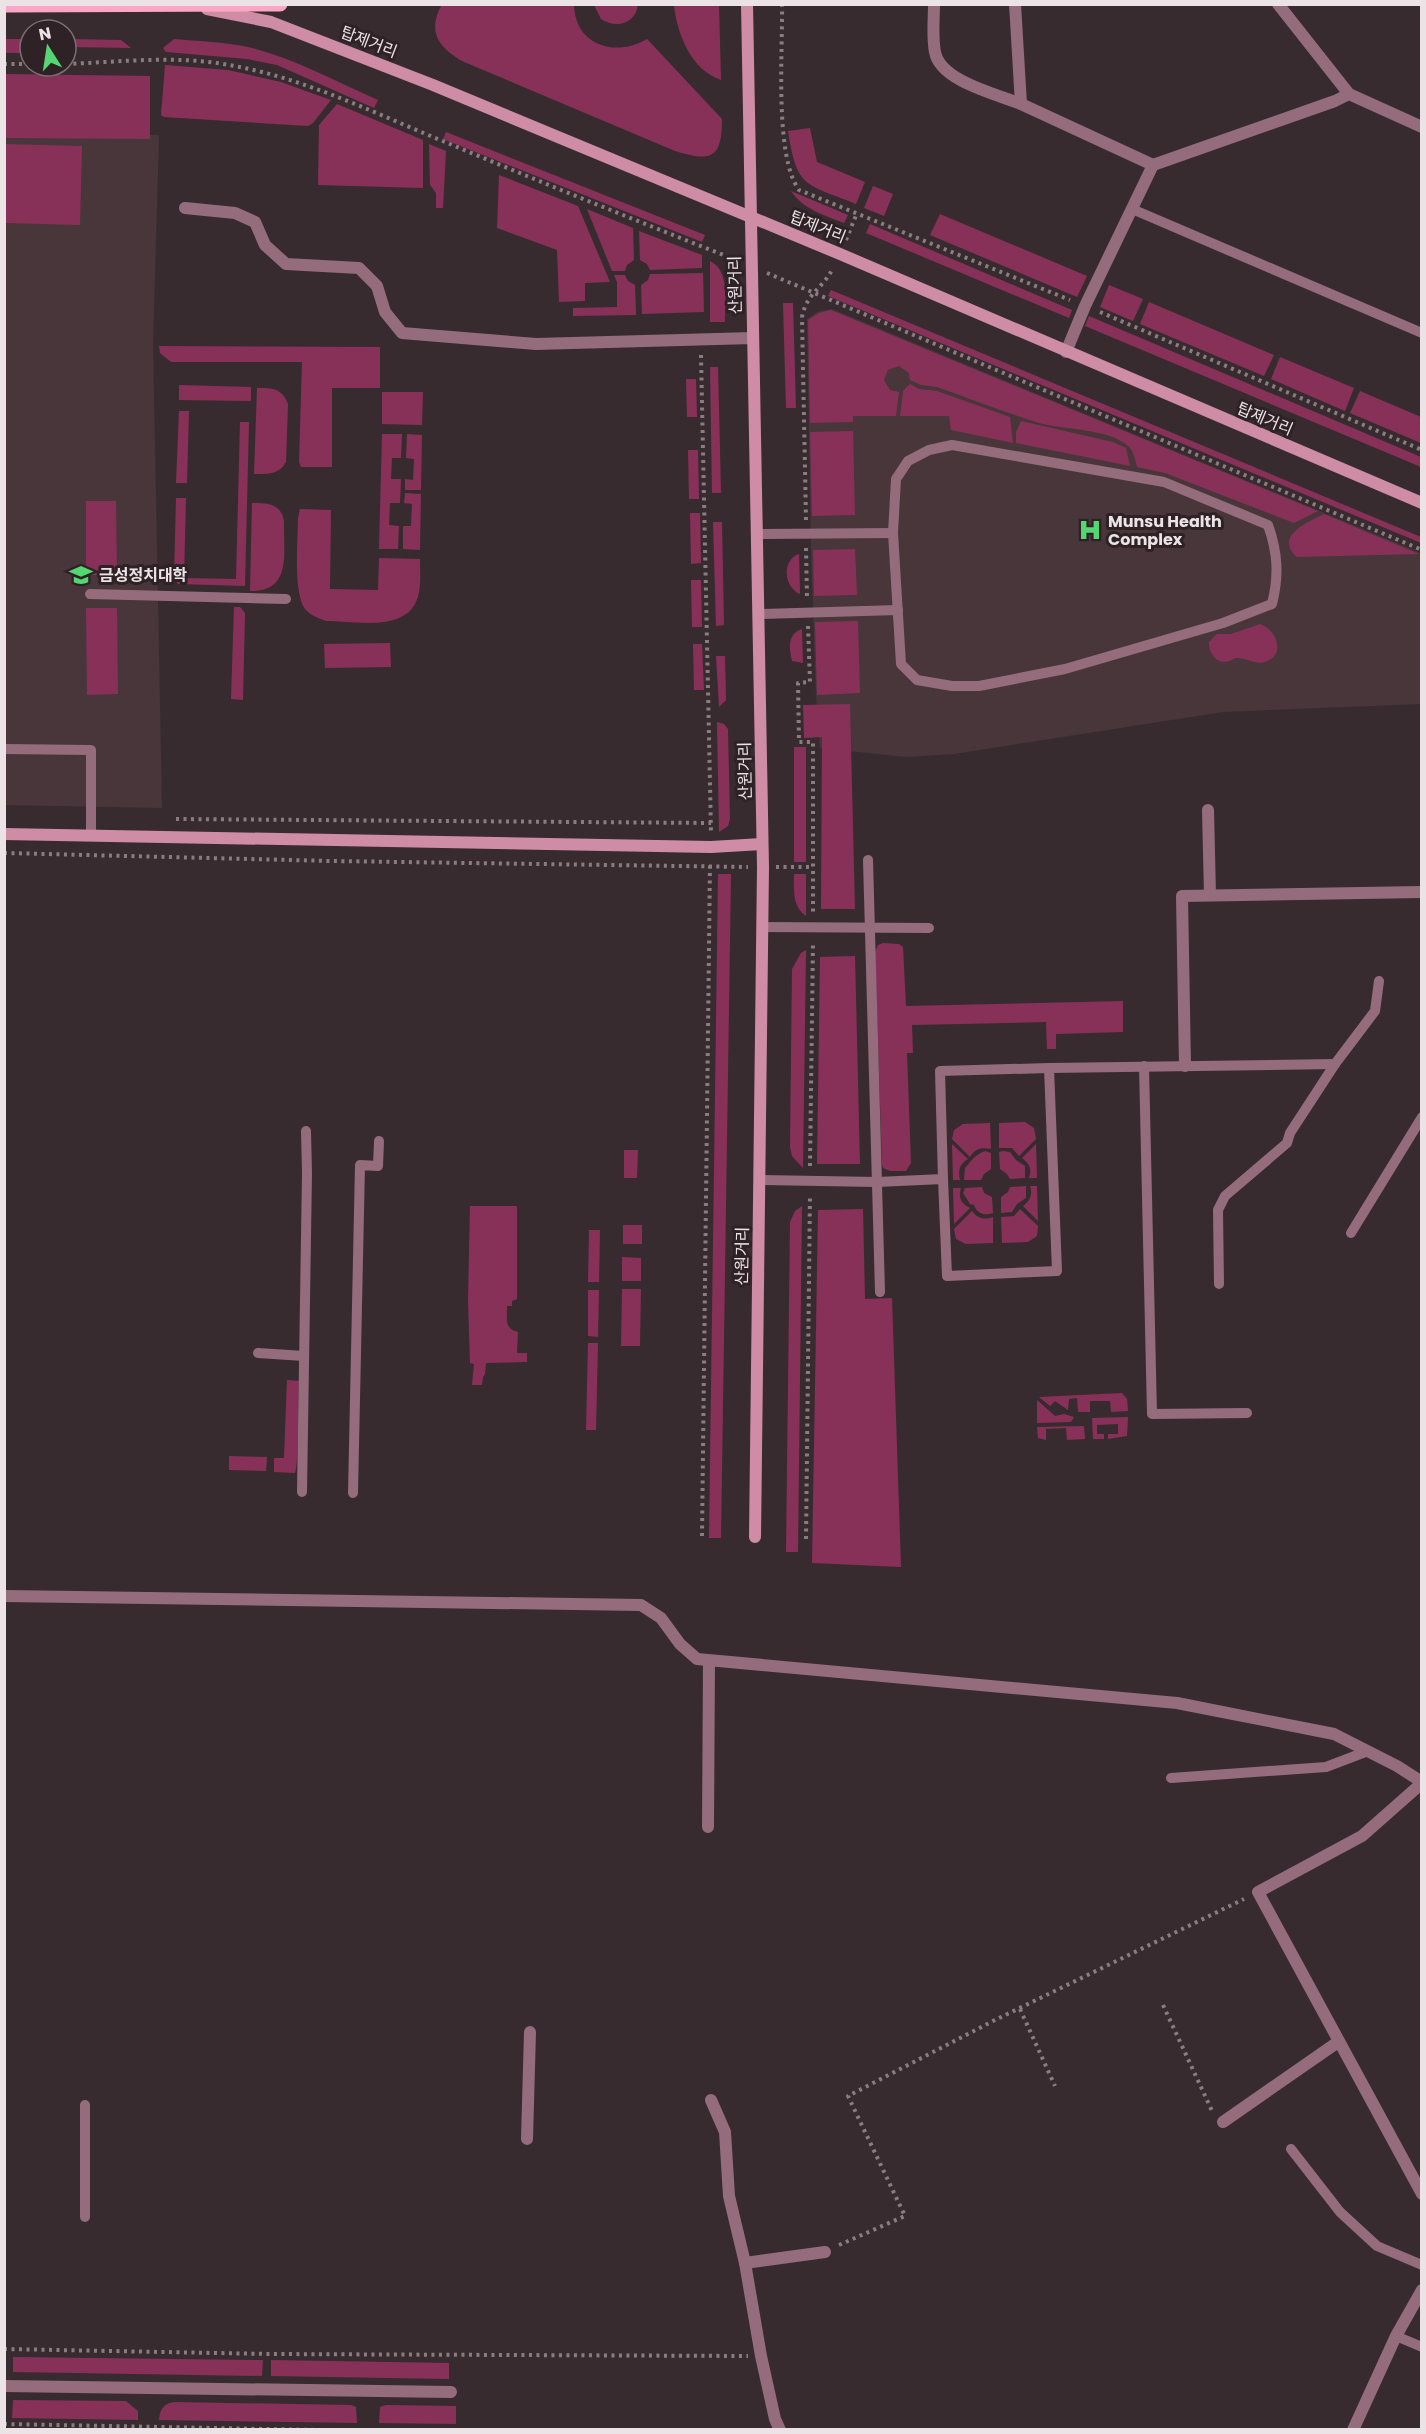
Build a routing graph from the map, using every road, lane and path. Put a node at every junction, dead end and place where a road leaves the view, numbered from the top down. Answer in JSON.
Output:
{"nodes":[{"id":1,"x":280,"y":4,"type":"edge"},
{"id":2,"x":747,"y":4,"type":"edge"},
{"id":3,"x":782,"y":4,"type":"edge"},
{"id":4,"x":934,"y":4,"type":"edge"},
{"id":5,"x":1015,"y":4,"type":"edge"},
{"id":6,"x":1278,"y":4,"type":"edge"},
{"id":7,"x":4,"y":5,"type":"edge"},
{"id":8,"x":195,"y":6,"type":"junction"},
{"id":9,"x":1349,"y":94,"type":"junction"},
{"id":10,"x":1021,"y":104,"type":"junction"},
{"id":11,"x":783,"y":126,"type":"dead end"},
{"id":12,"x":1422,"y":127,"type":"edge"},
{"id":13,"x":1153,"y":165,"type":"junction"},
{"id":14,"x":185,"y":208,"type":"dead end"},
{"id":15,"x":1132,"y":209,"type":"junction"},
{"id":16,"x":857,"y":213,"type":"dead end"},
{"id":17,"x":750,"y":217,"type":"junction"},
{"id":18,"x":840,"y":254,"type":"junction"},
{"id":19,"x":1422,"y":333,"type":"edge"},
{"id":20,"x":753,"y":338,"type":"junction"},
{"id":21,"x":701,"y":340,"type":"junction"},
{"id":22,"x":1066,"y":352,"type":"junction"},
{"id":23,"x":1422,"y":503,"type":"edge"},
{"id":24,"x":893,"y":532,"type":"junction"},
{"id":25,"x":806,"y":533,"type":"junction"},
{"id":26,"x":756,"y":534,"type":"junction"},
{"id":27,"x":90,"y":594,"type":"dead end"},
{"id":28,"x":286,"y":599,"type":"dead end"},
{"id":29,"x":898,"y":610,"type":"junction"},
{"id":30,"x":808,"y":613,"type":"junction"},
{"id":31,"x":758,"y":614,"type":"junction"},
{"id":32,"x":4,"y":749,"type":"edge"},
{"id":33,"x":1208,"y":810,"type":"dead end"},
{"id":34,"x":173,"y":819,"type":"dead end"},
{"id":35,"x":711,"y":823,"type":"junction"},
{"id":36,"x":4,"y":834,"type":"edge"},
{"id":37,"x":91,"y":835,"type":"junction"},
{"id":38,"x":762,"y":844,"type":"junction"},
{"id":39,"x":711,"y":847,"type":"junction"},
{"id":40,"x":4,"y":853,"type":"edge"},
{"id":41,"x":868,"y":861,"type":"dead end"},
{"id":42,"x":710,"y":866,"type":"junction"},
{"id":43,"x":763,"y":867,"type":"junction"},
{"id":44,"x":813,"y":867,"type":"junction"},
{"id":45,"x":1422,"y":892,"type":"edge"},
{"id":46,"x":1210,"y":895,"type":"junction"},
{"id":47,"x":762,"y":927,"type":"junction"},
{"id":48,"x":813,"y":928,"type":"junction"},
{"id":49,"x":870,"y":928,"type":"junction"},
{"id":50,"x":929,"y":928,"type":"dead end"},
{"id":51,"x":1379,"y":981,"type":"dead end"},
{"id":52,"x":1335,"y":1064,"type":"junction"},
{"id":53,"x":1144,"y":1066,"type":"junction"},
{"id":54,"x":1185,"y":1066,"type":"junction"},
{"id":55,"x":1049,"y":1068,"type":"junction"},
{"id":56,"x":1422,"y":1117,"type":"edge"},
{"id":57,"x":306,"y":1131,"type":"dead end"},
{"id":58,"x":379,"y":1141,"type":"dead end"},
{"id":59,"x":943,"y":1179,"type":"junction"},
{"id":60,"x":759,"y":1180,"type":"junction"},
{"id":61,"x":810,"y":1181,"type":"junction"},
{"id":62,"x":877,"y":1182,"type":"junction"},
{"id":63,"x":1351,"y":1233,"type":"dead end"},
{"id":64,"x":1218,"y":1284,"type":"dead end"},
{"id":65,"x":880,"y":1292,"type":"dead end"},
{"id":66,"x":258,"y":1353,"type":"dead end"},
{"id":67,"x":304,"y":1356,"type":"junction"},
{"id":68,"x":1247,"y":1413,"type":"dead end"},
{"id":69,"x":302,"y":1492,"type":"dead end"},
{"id":70,"x":353,"y":1493,"type":"dead end"},
{"id":71,"x":702,"y":1536,"type":"dead end"},
{"id":72,"x":755,"y":1536,"type":"dead end"},
{"id":73,"x":806,"y":1539,"type":"dead end"},
{"id":74,"x":4,"y":1596,"type":"edge"},
{"id":75,"x":709,"y":1661,"type":"junction"},
{"id":76,"x":1368,"y":1751,"type":"junction"},
{"id":77,"x":1171,"y":1778,"type":"dead end"},
{"id":78,"x":1422,"y":1783,"type":"edge"},
{"id":79,"x":708,"y":1827,"type":"dead end"},
{"id":80,"x":1258,"y":1892,"type":"junction"},
{"id":81,"x":1163,"y":2005,"type":"dead end"},
{"id":82,"x":1020,"y":2008,"type":"junction"},
{"id":83,"x":530,"y":2032,"type":"dead end"},
{"id":84,"x":1338,"y":2042,"type":"junction"},
{"id":85,"x":1054,"y":2086,"type":"dead end"},
{"id":86,"x":711,"y":2100,"type":"dead end"},
{"id":87,"x":85,"y":2105,"type":"dead end"},
{"id":88,"x":1223,"y":2122,"type":"joint"},
{"id":89,"x":527,"y":2139,"type":"dead end"},
{"id":90,"x":1291,"y":2149,"type":"dead end"},
{"id":91,"x":1422,"y":2194,"type":"edge"},
{"id":92,"x":85,"y":2217,"type":"dead end"},
{"id":93,"x":825,"y":2252,"type":"joint"},
{"id":94,"x":745,"y":2263,"type":"junction"},
{"id":95,"x":1422,"y":2265,"type":"edge"},
{"id":96,"x":1422,"y":2290,"type":"edge"},
{"id":97,"x":1396,"y":2336,"type":"junction"},
{"id":98,"x":1422,"y":2347,"type":"edge"},
{"id":99,"x":4,"y":2349,"type":"edge"},
{"id":100,"x":761,"y":2356,"type":"junction"},
{"id":101,"x":4,"y":2386,"type":"edge"},
{"id":102,"x":451,"y":2392,"type":"dead end"},
{"id":103,"x":4,"y":2424,"type":"edge"},
{"id":104,"x":319,"y":2430,"type":"edge"},
{"id":105,"x":780,"y":2430,"type":"edge"},
{"id":106,"x":1353,"y":2430,"type":"edge"}],
"edges":[{"from":1,"to":8,"type":"main road"},
{"from":2,"to":17,"type":"main road","name":"산원거리"},
{"from":3,"to":11,"type":"path"},
{"from":4,"to":10,"type":"street"},
{"from":5,"to":10,"type":"street"},
{"from":6,"to":9,"type":"street"},
{"from":7,"to":8,"type":"main road"},
{"from":8,"to":17,"type":"main road","name":"탑제거리"},
{"from":9,"to":12,"type":"street"},
{"from":9,"to":13,"type":"street"},
{"from":10,"to":13,"type":"street"},
{"from":13,"to":15,"type":"street"},
{"from":14,"to":21,"type":"street"},
{"from":15,"to":19,"type":"lane"},
{"from":15,"to":22,"type":"street"},
{"from":16,"to":18,"type":"path"},
{"from":17,"to":18,"type":"main road","name":"탑제거리"},
{"from":17,"to":20,"type":"main road","name":"산원거리"},
{"from":18,"to":22,"type":"main road","name":"탑제거리"},
{"from":18,"to":25,"type":"path"},
{"from":20,"to":21,"type":"street"},
{"from":20,"to":26,"type":"main road","name":"산원거리"},
{"from":21,"to":35,"type":"path"},
{"from":22,"to":23,"type":"main road","name":"탑제거리"},
{"from":24,"to":25,"type":"lane"},
{"from":24,"to":29,"type":"lane"},
{"from":24,"to":29,"type":"lane"},
{"from":25,"to":26,"type":"lane"},
{"from":25,"to":30,"type":"path"},
{"from":26,"to":31,"type":"main road","name":"산원거리"},
{"from":27,"to":28,"type":"lane"},
{"from":29,"to":30,"type":"lane"},
{"from":30,"to":31,"type":"lane"},
{"from":30,"to":44,"type":"path"},
{"from":31,"to":38,"type":"main road","name":"산원거리"},
{"from":32,"to":37,"type":"lane"},
{"from":33,"to":46,"type":"street"},
{"from":34,"to":35,"type":"path"},
{"from":35,"to":39,"type":"path"},
{"from":36,"to":37,"type":"main road"},
{"from":37,"to":39,"type":"main road"},
{"from":38,"to":39,"type":"main road"},
{"from":38,"to":43,"type":"main road","name":"산원거리"},
{"from":39,"to":42,"type":"path"},
{"from":40,"to":42,"type":"path"},
{"from":41,"to":49,"type":"lane"},
{"from":42,"to":43,"type":"path"},
{"from":42,"to":71,"type":"path"},
{"from":43,"to":44,"type":"path"},
{"from":43,"to":47,"type":"main road","name":"산원거리"},
{"from":44,"to":48,"type":"path"},
{"from":45,"to":46,"type":"street"},
{"from":46,"to":54,"type":"street"},
{"from":47,"to":48,"type":"lane"},
{"from":47,"to":60,"type":"main road","name":"산원거리"},
{"from":48,"to":49,"type":"lane"},
{"from":48,"to":61,"type":"path"},
{"from":49,"to":50,"type":"lane"},
{"from":49,"to":62,"type":"lane"},
{"from":51,"to":52,"type":"lane"},
{"from":52,"to":54,"type":"lane"},
{"from":52,"to":64,"type":"lane"},
{"from":53,"to":54,"type":"lane"},
{"from":53,"to":55,"type":"lane"},
{"from":53,"to":68,"type":"lane"},
{"from":55,"to":59,"type":"lane"},
{"from":55,"to":59,"type":"lane"},
{"from":56,"to":63,"type":"lane"},
{"from":57,"to":67,"type":"lane"},
{"from":58,"to":70,"type":"lane"},
{"from":59,"to":62,"type":"lane"},
{"from":60,"to":61,"type":"lane"},
{"from":60,"to":72,"type":"main road","name":"산원거리"},
{"from":61,"to":62,"type":"lane"},
{"from":61,"to":73,"type":"path"},
{"from":62,"to":65,"type":"lane"},
{"from":66,"to":67,"type":"lane"},
{"from":67,"to":69,"type":"lane"},
{"from":74,"to":75,"type":"street"},
{"from":75,"to":76,"type":"street"},
{"from":75,"to":79,"type":"street"},
{"from":76,"to":77,"type":"lane"},
{"from":76,"to":78,"type":"street"},
{"from":78,"to":80,"type":"street"},
{"from":80,"to":82,"type":"path"},
{"from":80,"to":84,"type":"street"},
{"from":81,"to":88,"type":"path"},
{"from":82,"to":85,"type":"path"},
{"from":82,"to":93,"type":"path"},
{"from":83,"to":89,"type":"street"},
{"from":84,"to":88,"type":"street"},
{"from":84,"to":91,"type":"street"},
{"from":86,"to":94,"type":"street"},
{"from":87,"to":92,"type":"lane"},
{"from":90,"to":95,"type":"lane"},
{"from":93,"to":94,"type":"street"},
{"from":94,"to":100,"type":"street"},
{"from":96,"to":97,"type":"street"},
{"from":97,"to":98,"type":"lane"},
{"from":97,"to":106,"type":"street"},
{"from":99,"to":100,"type":"path"},
{"from":100,"to":105,"type":"street"},
{"from":101,"to":102,"type":"street"},
{"from":103,"to":104,"type":"path"}]}
